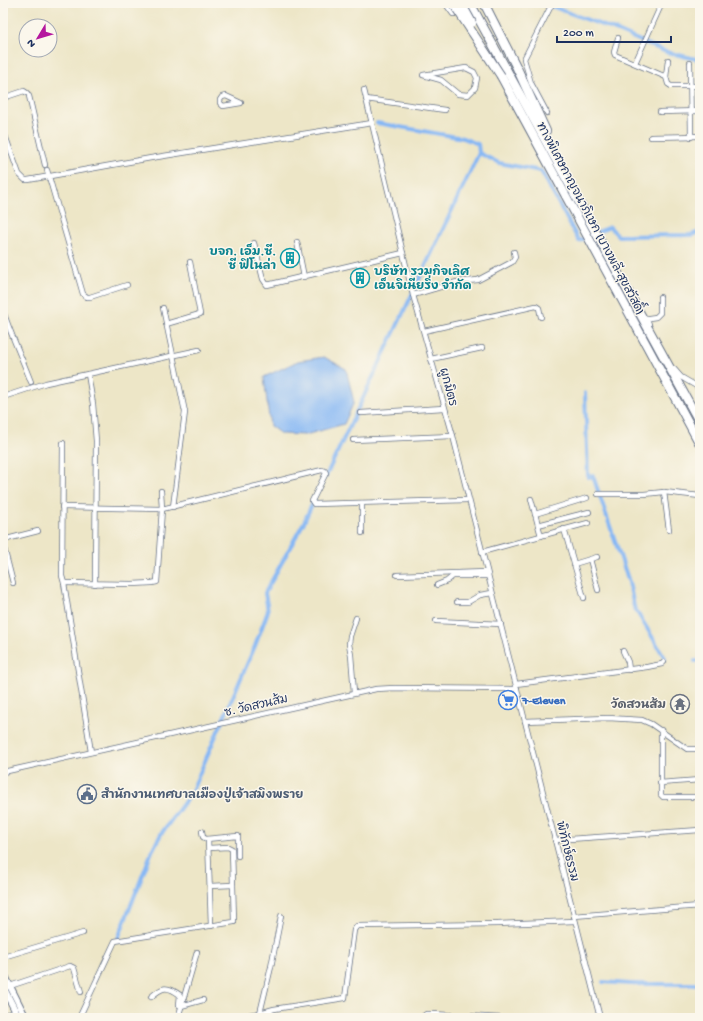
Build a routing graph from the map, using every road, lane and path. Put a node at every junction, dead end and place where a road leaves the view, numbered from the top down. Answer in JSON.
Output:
{"nodes":[{"id":1,"x":445,"y":3,"type":"edge"},
{"id":2,"x":453,"y":3,"type":"edge"},
{"id":3,"x":461,"y":3,"type":"edge"},
{"id":4,"x":469,"y":3,"type":"edge"},
{"id":5,"x":484,"y":3,"type":"edge"},
{"id":6,"x":530,"y":3,"type":"edge"},
{"id":7,"x":534,"y":3,"type":"edge"},
{"id":8,"x":542,"y":3,"type":"edge"},
{"id":9,"x":662,"y":3,"type":"edge"},
{"id":10,"x":618,"y":38,"type":"dead end"},
{"id":11,"x":668,"y":60,"type":"dead end"},
{"id":12,"x":635,"y":63,"type":"junction"},
{"id":13,"x":690,"y":63,"type":"dead end"},
{"id":14,"x":423,"y":75,"type":"joint"},
{"id":15,"x":501,"y":76,"type":"junction"},
{"id":16,"x":666,"y":77,"type":"junction"},
{"id":17,"x":690,"y":86,"type":"junction"},
{"id":18,"x":700,"y":86,"type":"edge"},
{"id":19,"x":364,"y":90,"type":"dead end"},
{"id":20,"x":3,"y":98,"type":"edge"},
{"id":21,"x":366,"y":99,"type":"junction"},
{"id":22,"x":445,"y":110,"type":"dead end"},
{"id":23,"x":690,"y":111,"type":"junction"},
{"id":24,"x":700,"y":111,"type":"edge"},
{"id":25,"x":660,"y":112,"type":"dead end"},
{"id":26,"x":547,"y":113,"type":"dead end"},
{"id":27,"x":372,"y":123,"type":"junction"},
{"id":28,"x":3,"y":130,"type":"edge"},
{"id":29,"x":691,"y":136,"type":"junction"},
{"id":30,"x":700,"y":136,"type":"edge"},
{"id":31,"x":651,"y":137,"type":"dead end"},
{"id":32,"x":561,"y":169,"type":"junction"},
{"id":33,"x":48,"y":176,"type":"junction"},
{"id":34,"x":297,"y":242,"type":"dead end"},
{"id":35,"x":254,"y":243,"type":"dead end"},
{"id":36,"x":514,"y":252,"type":"dead end"},
{"id":37,"x":403,"y":253,"type":"junction"},
{"id":38,"x":190,"y":262,"type":"dead end"},
{"id":39,"x":304,"y":277,"type":"junction"},
{"id":40,"x":127,"y":285,"type":"dead end"},
{"id":41,"x":413,"y":295,"type":"junction"},
{"id":42,"x":660,"y":297,"type":"dead end"},
{"id":43,"x":163,"y":308,"type":"dead end"},
{"id":44,"x":3,"y":311,"type":"edge"},
{"id":45,"x":541,"y":317,"type":"dead end"},
{"id":46,"x":166,"y":324,"type":"junction"},
{"id":47,"x":424,"y":331,"type":"junction"},
{"id":48,"x":482,"y":348,"type":"dead end"},
{"id":49,"x":199,"y":350,"type":"dead end"},
{"id":50,"x":172,"y":356,"type":"junction"},
{"id":51,"x":431,"y":359,"type":"junction"},
{"id":52,"x":88,"y":374,"type":"junction"},
{"id":53,"x":31,"y":382,"type":"dead end"},
{"id":54,"x":699,"y":386,"type":"edge"},
{"id":55,"x":700,"y":394,"type":"edge"},
{"id":56,"x":3,"y":397,"type":"edge"},
{"id":57,"x":444,"y":408,"type":"junction"},
{"id":58,"x":361,"y":413,"type":"dead end"},
{"id":59,"x":700,"y":423,"type":"edge"},
{"id":60,"x":453,"y":436,"type":"junction"},
{"id":61,"x":353,"y":440,"type":"dead end"},
{"id":62,"x":63,"y":443,"type":"dead end"},
{"id":63,"x":700,"y":444,"type":"edge"},
{"id":64,"x":161,"y":491,"type":"dead end"},
{"id":65,"x":664,"y":492,"type":"junction"},
{"id":66,"x":598,"y":494,"type":"dead end"},
{"id":67,"x":700,"y":496,"type":"edge"},
{"id":68,"x":587,"y":498,"type":"dead end"},
{"id":69,"x":531,"y":499,"type":"dead end"},
{"id":70,"x":468,"y":500,"type":"junction"},
{"id":71,"x":362,"y":502,"type":"junction"},
{"id":72,"x":62,"y":507,"type":"junction"},
{"id":73,"x":173,"y":507,"type":"junction"},
{"id":74,"x":96,"y":508,"type":"junction"},
{"id":75,"x":162,"y":509,"type":"junction"},
{"id":76,"x":589,"y":512,"type":"dead end"},
{"id":77,"x":535,"y":514,"type":"junction"},
{"id":78,"x":588,"y":523,"type":"dead end"},
{"id":79,"x":538,"y":525,"type":"junction"},
{"id":80,"x":564,"y":529,"type":"junction"},
{"id":81,"x":669,"y":530,"type":"dead end"},
{"id":82,"x":38,"y":531,"type":"dead end"},
{"id":83,"x":362,"y":533,"type":"dead end"},
{"id":84,"x":541,"y":536,"type":"junction"},
{"id":85,"x":3,"y":540,"type":"edge"},
{"id":86,"x":3,"y":544,"type":"edge"},
{"id":87,"x":482,"y":552,"type":"junction"},
{"id":88,"x":597,"y":557,"type":"dead end"},
{"id":89,"x":590,"y":559,"type":"junction"},
{"id":90,"x":574,"y":564,"type":"junction"},
{"id":91,"x":488,"y":574,"type":"junction"},
{"id":92,"x":397,"y":575,"type":"dead end"},
{"id":93,"x":14,"y":582,"type":"dead end"},
{"id":94,"x":64,"y":583,"type":"junction"},
{"id":95,"x":95,"y":584,"type":"junction"},
{"id":96,"x":437,"y":585,"type":"dead end"},
{"id":97,"x":598,"y":590,"type":"dead end"},
{"id":98,"x":492,"y":593,"type":"junction"},
{"id":99,"x":584,"y":598,"type":"dead end"},
{"id":100,"x":457,"y":602,"type":"dead end"},
{"id":101,"x":356,"y":618,"type":"dead end"},
{"id":102,"x":436,"y":621,"type":"dead end"},
{"id":103,"x":501,"y":624,"type":"junction"},
{"id":104,"x":623,"y":651,"type":"dead end"},
{"id":105,"x":664,"y":662,"type":"dead end"},
{"id":106,"x":629,"y":670,"type":"junction"},
{"id":107,"x":516,"y":687,"type":"junction"},
{"id":108,"x":354,"y":693,"type":"junction"},
{"id":109,"x":525,"y":721,"type":"junction"},
{"id":110,"x":661,"y":730,"type":"junction"},
{"id":111,"x":700,"y":749,"type":"edge"},
{"id":112,"x":91,"y":752,"type":"junction"},
{"id":113,"x":3,"y":772,"type":"edge"},
{"id":114,"x":700,"y":780,"type":"edge"},
{"id":115,"x":660,"y":783,"type":"junction"},
{"id":116,"x":695,"y":796,"type":"dead end"},
{"id":117,"x":700,"y":830,"type":"edge"},
{"id":118,"x":202,"y":831,"type":"dead end"},
{"id":119,"x":208,"y":839,"type":"junction"},
{"id":120,"x":555,"y":840,"type":"junction"},
{"id":121,"x":209,"y":848,"type":"junction"},
{"id":122,"x":238,"y":856,"type":"dead end"},
{"id":123,"x":233,"y":885,"type":"junction"},
{"id":124,"x":210,"y":886,"type":"junction"},
{"id":125,"x":700,"y":906,"type":"edge"},
{"id":126,"x":281,"y":916,"type":"dead end"},
{"id":127,"x":575,"y":919,"type":"junction"},
{"id":128,"x":211,"y":926,"type":"junction"},
{"id":129,"x":83,"y":933,"type":"dead end"},
{"id":130,"x":197,"y":952,"type":"dead end"},
{"id":131,"x":3,"y":957,"type":"edge"},
{"id":132,"x":3,"y":972,"type":"edge"},
{"id":133,"x":10,"y":986,"type":"junction"},
{"id":134,"x":3,"y":987,"type":"edge"},
{"id":135,"x":81,"y":992,"type":"dead end"},
{"id":136,"x":5,"y":996,"type":"edge"},
{"id":137,"x":151,"y":997,"type":"dead end"},
{"id":138,"x":203,"y":1000,"type":"dead end"},
{"id":139,"x":182,"y":1006,"type":"junction"},
{"id":140,"x":260,"y":1013,"type":"junction"},
{"id":141,"x":3,"y":1015,"type":"edge"},
{"id":142,"x":17,"y":1015,"type":"edge"},
{"id":143,"x":179,"y":1016,"type":"edge"},
{"id":144,"x":26,"y":1018,"type":"edge"},
{"id":145,"x":79,"y":1018,"type":"edge"},
{"id":146,"x":232,"y":1018,"type":"edge"},
{"id":147,"x":421,"y":1018,"type":"edge"},
{"id":148,"x":502,"y":1018,"type":"edge"},
{"id":149,"x":600,"y":1018,"type":"edge"}],
"edges":[{"from":1,"to":4,"type":"street"},
{"from":2,"to":15,"type":"highway","bridge":true},
{"from":3,"to":15,"type":"highway","name":"ทางพิเศษกาญจนาภิเษก (บางพลี-สุขสวัสดิ์)","bridge":true},
{"from":4,"to":32,"type":"highway","name":"ทางพิเศษกาญจนาภิเษก (บางพลี-สุขสวัสดิ์)"},
{"from":5,"to":32,"type":"highway"},
{"from":6,"to":7,"type":"street"},
{"from":8,"to":26,"type":"street"},
{"from":9,"to":12,"type":"street"},
{"from":10,"to":12,"type":"street"},
{"from":11,"to":16,"type":"street"},
{"from":12,"to":16,"type":"street"},
{"from":13,"to":17,"type":"street"},
{"from":14,"to":14,"type":"street"},
{"from":15,"to":63,"type":"highway","name":"ทางพิเศษกาญจนาภิเษก (บางพลี-สุขสวัสดิ์)"},
{"from":16,"to":17,"type":"street"},
{"from":17,"to":18,"type":"street"},
{"from":17,"to":23,"type":"street"},
{"from":19,"to":21,"type":"street","name":"ผูกมิตร"},
{"from":20,"to":33,"type":"street"},
{"from":21,"to":22,"type":"street"},
{"from":21,"to":27,"type":"street","name":"ผูกมิตร"},
{"from":23,"to":24,"type":"street"},
{"from":23,"to":25,"type":"street"},
{"from":23,"to":29,"type":"street"},
{"from":27,"to":33,"type":"street"},
{"from":27,"to":37,"type":"street","name":"ผูกมิตร"},
{"from":28,"to":33,"type":"street"},
{"from":29,"to":30,"type":"street"},
{"from":29,"to":31,"type":"street"},
{"from":32,"to":59,"type":"highway","name":"ทางพิเศษกาญจนาภิเษก (บางพลี-สุขสวัสดิ์)"},
{"from":33,"to":40,"type":"street"},
{"from":34,"to":39,"type":"street"},
{"from":35,"to":39,"type":"street"},
{"from":36,"to":41,"type":"street"},
{"from":37,"to":39,"type":"street"},
{"from":37,"to":41,"type":"street","name":"ผูกมิตร"},
{"from":38,"to":46,"type":"street"},
{"from":41,"to":47,"type":"street","name":"ผูกมิตร"},
{"from":42,"to":54,"type":"street"},
{"from":43,"to":46,"type":"street"},
{"from":44,"to":53,"type":"street"},
{"from":45,"to":47,"type":"street"},
{"from":46,"to":50,"type":"street"},
{"from":47,"to":51,"type":"street","name":"ผูกมิตร"},
{"from":48,"to":51,"type":"street"},
{"from":49,"to":50,"type":"street"},
{"from":50,"to":52,"type":"street"},
{"from":50,"to":73,"type":"street"},
{"from":51,"to":57,"type":"street","name":"ผูกมิตร"},
{"from":52,"to":56,"type":"street"},
{"from":52,"to":74,"type":"street"},
{"from":54,"to":55,"type":"street"},
{"from":57,"to":58,"type":"street"},
{"from":57,"to":60,"type":"street","name":"ผูกมิตร"},
{"from":60,"to":61,"type":"street"},
{"from":60,"to":70,"type":"street","name":"ผูกมิตร"},
{"from":62,"to":72,"type":"street"},
{"from":64,"to":75,"type":"street"},
{"from":65,"to":66,"type":"street"},
{"from":65,"to":67,"type":"street"},
{"from":65,"to":81,"type":"street"},
{"from":68,"to":77,"type":"street"},
{"from":69,"to":77,"type":"street"},
{"from":70,"to":71,"type":"street"},
{"from":70,"to":87,"type":"street","name":"ผูกมิตร"},
{"from":71,"to":73,"type":"street"},
{"from":71,"to":83,"type":"street"},
{"from":72,"to":74,"type":"street"},
{"from":72,"to":94,"type":"street"},
{"from":73,"to":75,"type":"street"},
{"from":74,"to":75,"type":"street"},
{"from":74,"to":95,"type":"street"},
{"from":75,"to":95,"type":"street"},
{"from":76,"to":79,"type":"street"},
{"from":77,"to":79,"type":"street"},
{"from":78,"to":80,"type":"street"},
{"from":79,"to":84,"type":"street"},
{"from":80,"to":84,"type":"street"},
{"from":80,"to":90,"type":"street"},
{"from":82,"to":85,"type":"street"},
{"from":84,"to":87,"type":"street"},
{"from":86,"to":93,"type":"street"},
{"from":87,"to":91,"type":"street","name":"ผูกมิตร"},
{"from":88,"to":89,"type":"street"},
{"from":89,"to":90,"type":"street"},
{"from":89,"to":97,"type":"street"},
{"from":90,"to":99,"type":"street"},
{"from":91,"to":92,"type":"street"},
{"from":91,"to":96,"type":"street"},
{"from":91,"to":98,"type":"street","name":"ผูกมิตร"},
{"from":94,"to":95,"type":"street"},
{"from":94,"to":112,"type":"street"},
{"from":98,"to":100,"type":"street"},
{"from":98,"to":103,"type":"street","name":"ผูกมิตร"},
{"from":101,"to":108,"type":"street"},
{"from":102,"to":103,"type":"street"},
{"from":103,"to":107,"type":"street","name":"ผูกมิตร"},
{"from":104,"to":106,"type":"street"},
{"from":105,"to":106,"type":"street","name":"ซ. วัดสวนส้ม"},
{"from":106,"to":107,"type":"street","name":"ซ. วัดสวนส้ม"},
{"from":107,"to":108,"type":"street","name":"ซ. วัดสวนส้ม"},
{"from":107,"to":109,"type":"street","name":"พิทักษ์ธรรม"},
{"from":108,"to":112,"type":"street","name":"ซ. วัดสวนส้ม"},
{"from":109,"to":110,"type":"street"},
{"from":109,"to":120,"type":"street","name":"พิทักษ์ธรรม"},
{"from":110,"to":111,"type":"street"},
{"from":110,"to":115,"type":"street"},
{"from":112,"to":113,"type":"street","name":"ซ. วัดสวนส้ม"},
{"from":114,"to":115,"type":"street"},
{"from":115,"to":116,"type":"street"},
{"from":117,"to":120,"type":"street"},
{"from":118,"to":119,"type":"street"},
{"from":119,"to":121,"type":"street"},
{"from":119,"to":122,"type":"street"},
{"from":120,"to":127,"type":"street","name":"พิทักษ์ธรรม"},
{"from":121,"to":123,"type":"street"},
{"from":121,"to":124,"type":"street"},
{"from":123,"to":124,"type":"street"},
{"from":123,"to":128,"type":"street"},
{"from":124,"to":128,"type":"street"},
{"from":125,"to":127,"type":"street"},
{"from":126,"to":140,"type":"street"},
{"from":127,"to":140,"type":"street"},
{"from":127,"to":149,"type":"street","name":"พิทักษ์ธรรม"},
{"from":128,"to":145,"type":"street"},
{"from":129,"to":131,"type":"street"},
{"from":130,"to":139,"type":"street"},
{"from":132,"to":133,"type":"main road"},
{"from":133,"to":135,"type":"street"},
{"from":133,"to":144,"type":"main road"},
{"from":134,"to":136,"type":"main road"},
{"from":136,"to":142,"type":"main road"},
{"from":137,"to":143,"type":"street"},
{"from":138,"to":139,"type":"street"},
{"from":139,"to":143,"type":"street"},
{"from":140,"to":146,"type":"street"},
{"from":141,"to":142,"type":"street"},
{"from":147,"to":148,"type":"street"}]}
